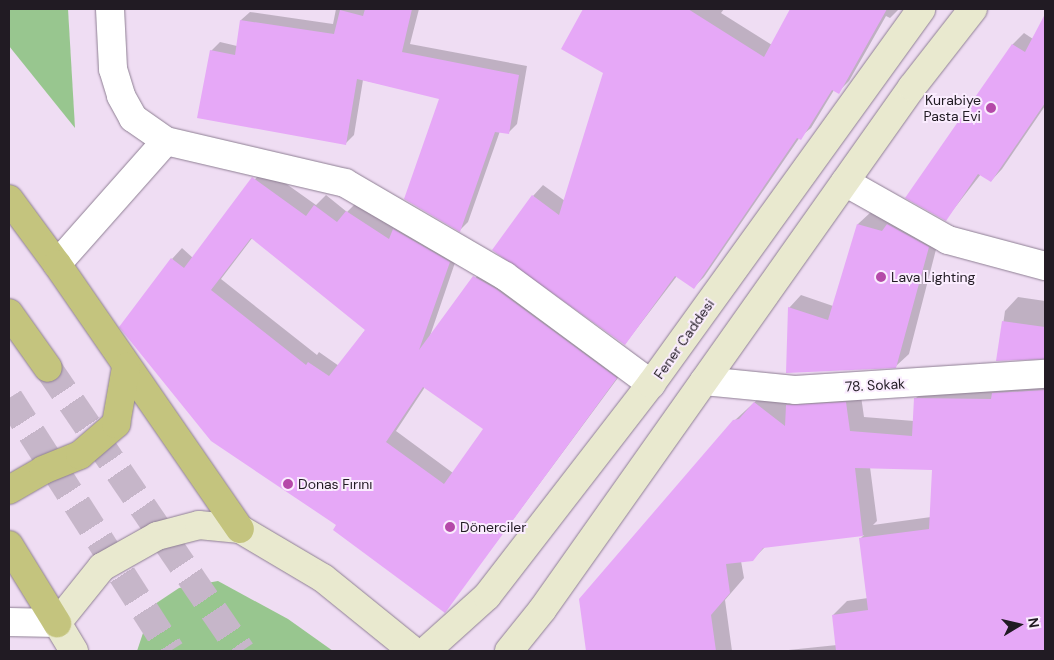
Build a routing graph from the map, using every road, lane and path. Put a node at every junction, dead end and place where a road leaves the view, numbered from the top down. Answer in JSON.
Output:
{"nodes":[{"id":1,"x":110,"y":9,"type":"edge"},
{"id":2,"x":921,"y":9,"type":"edge"},
{"id":3,"x":973,"y":9,"type":"edge"},
{"id":4,"x":166,"y":141,"type":"junction"},
{"id":5,"x":845,"y":182,"type":"junction"},
{"id":6,"x":9,"y":199,"type":"edge"},
{"id":7,"x":57,"y":264,"type":"junction"},
{"id":8,"x":1045,"y":266,"type":"edge"},
{"id":9,"x":9,"y":313,"type":"edge"},
{"id":10,"x":126,"y":367,"type":"junction"},
{"id":11,"x":48,"y":368,"type":"tunnel mouth"},
{"id":12,"x":1045,"y":374,"type":"edge"},
{"id":13,"x":704,"y":381,"type":"junction"},
{"id":14,"x":651,"y":384,"type":"junction"},
{"id":15,"x":9,"y":490,"type":"edge"},
{"id":16,"x":240,"y":529,"type":"junction"},
{"id":17,"x":9,"y":545,"type":"edge"},
{"id":18,"x":9,"y":622,"type":"edge"},
{"id":19,"x":57,"y":623,"type":"junction"},
{"id":20,"x":74,"y":651,"type":"edge"},
{"id":21,"x":413,"y":651,"type":"edge"},
{"id":22,"x":426,"y":651,"type":"edge"},
{"id":23,"x":509,"y":651,"type":"edge"}],
"edges":[{"from":1,"to":4,"type":"street"},
{"from":2,"to":14,"type":"main road","name":"Fener Caddesi"},
{"from":3,"to":5,"type":"main road"},
{"from":4,"to":7,"type":"street"},
{"from":4,"to":14,"type":"street"},
{"from":5,"to":8,"type":"street"},
{"from":5,"to":13,"type":"main road"},
{"from":6,"to":7,"type":"highway"},
{"from":7,"to":10,"type":"highway"},
{"from":9,"to":11,"type":"highway"},
{"from":10,"to":15,"type":"highway"},
{"from":10,"to":16,"type":"highway"},
{"from":12,"to":13,"type":"street","name":"78. Sokak"},
{"from":13,"to":23,"type":"main road"},
{"from":14,"to":22,"type":"main road","name":"Fener Caddesi"},
{"from":16,"to":19,"type":"main road"},
{"from":16,"to":21,"type":"main road"},
{"from":17,"to":19,"type":"highway"},
{"from":18,"to":19,"type":"street"},
{"from":19,"to":20,"type":"main road"}]}
